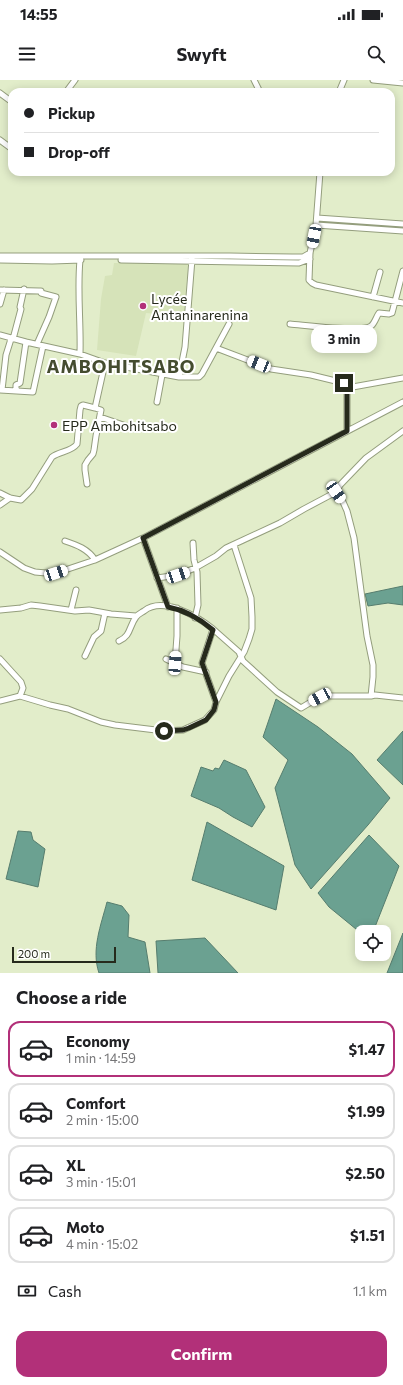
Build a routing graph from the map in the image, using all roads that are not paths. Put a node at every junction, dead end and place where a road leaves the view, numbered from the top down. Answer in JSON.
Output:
{"nodes":[{"id":1,"x":76,"y":80,"type":"edge"},
{"id":2,"x":373,"y":80,"type":"edge"},
{"id":3,"x":403,"y":83,"type":"edge"},
{"id":4,"x":69,"y":88,"type":"edge"},
{"id":5,"x":320,"y":176,"type":"edge"},
{"id":6,"x":317,"y":218,"type":"junction"},
{"id":7,"x":403,"y":224,"type":"edge"},
{"id":8,"x":316,"y":225,"type":"junction"},
{"id":9,"x":403,"y":231,"type":"edge"},
{"id":10,"x":310,"y":253,"type":"junction"},
{"id":11,"x":0,"y":256,"type":"edge"},
{"id":12,"x":230,"y":256,"type":"junction"},
{"id":13,"x":23,"y":258,"type":"junction"},
{"id":14,"x":83,"y":258,"type":"junction"},
{"id":15,"x":192,"y":259,"type":"junction"},
{"id":16,"x":310,"y":259,"type":"junction"},
{"id":17,"x":0,"y":260,"type":"edge"},
{"id":18,"x":230,"y":262,"type":"junction"},
{"id":19,"x":403,"y":270,"type":"edge"},
{"id":20,"x":380,"y":272,"type":"dead end"},
{"id":21,"x":24,"y":289,"type":"junction"},
{"id":22,"x":2,"y":290,"type":"edge"},
{"id":23,"x":373,"y":297,"type":"junction"},
{"id":24,"x":396,"y":302,"type":"junction"},
{"id":25,"x":0,"y":304,"type":"edge"},
{"id":26,"x":403,"y":304,"type":"edge"},
{"id":27,"x":229,"y":324,"type":"dead end"},
{"id":28,"x":290,"y":324,"type":"dead end"},
{"id":29,"x":0,"y":335,"type":"edge"},
{"id":30,"x":12,"y":339,"type":"junction"},
{"id":31,"x":26,"y":342,"type":"junction"},
{"id":32,"x":40,"y":345,"type":"junction"},
{"id":33,"x":216,"y":348,"type":"junction"},
{"id":34,"x":80,"y":354,"type":"junction"},
{"id":35,"x":105,"y":363,"type":"junction"},
{"id":36,"x":162,"y":375,"type":"junction"},
{"id":37,"x":180,"y":377,"type":"junction"},
{"id":38,"x":403,"y":378,"type":"edge"},
{"id":39,"x":347,"y":388,"type":"junction"},
{"id":40,"x":1,"y":390,"type":"edge"},
{"id":41,"x":16,"y":391,"type":"junction"},
{"id":42,"x":157,"y":402,"type":"dead end"},
{"id":43,"x":403,"y":402,"type":"edge"},
{"id":44,"x":95,"y":408,"type":"junction"},
{"id":45,"x":100,"y":417,"type":"junction"},
{"id":46,"x":135,"y":429,"type":"dead end"},
{"id":47,"x":347,"y":431,"type":"junction"},
{"id":48,"x":403,"y":432,"type":"edge"},
{"id":49,"x":87,"y":484,"type":"dead end"},
{"id":50,"x":336,"y":492,"type":"junction"},
{"id":51,"x":0,"y":493,"type":"edge"},
{"id":52,"x":10,"y":498,"type":"junction"},
{"id":53,"x":0,"y":505,"type":"edge"},
{"id":54,"x":143,"y":538,"type":"junction"},
{"id":55,"x":65,"y":541,"type":"dead end"},
{"id":56,"x":193,"y":543,"type":"dead end"},
{"id":57,"x":234,"y":545,"type":"junction"},
{"id":58,"x":0,"y":552,"type":"edge"},
{"id":59,"x":95,"y":560,"type":"junction"},
{"id":60,"x":195,"y":568,"type":"junction"},
{"id":61,"x":157,"y":578,"type":"junction"},
{"id":62,"x":76,"y":590,"type":"dead end"},
{"id":63,"x":168,"y":607,"type":"junction"},
{"id":64,"x":177,"y":608,"type":"junction"},
{"id":65,"x":0,"y":610,"type":"edge"},
{"id":66,"x":71,"y":610,"type":"junction"},
{"id":67,"x":105,"y":613,"type":"junction"},
{"id":68,"x":136,"y":616,"type":"junction"},
{"id":69,"x":195,"y":618,"type":"junction"},
{"id":70,"x":213,"y":630,"type":"junction"},
{"id":71,"x":119,"y":641,"type":"dead end"},
{"id":72,"x":241,"y":655,"type":"junction"},
{"id":73,"x":85,"y":656,"type":"dead end"},
{"id":74,"x":0,"y":659,"type":"edge"},
{"id":75,"x":166,"y":659,"type":"dead end"},
{"id":76,"x":175,"y":663,"type":"junction"},
{"id":77,"x":206,"y":672,"type":"junction"},
{"id":78,"x":20,"y":696,"type":"junction"},
{"id":79,"x":371,"y":696,"type":"junction"},
{"id":80,"x":403,"y":698,"type":"edge"},
{"id":81,"x":0,"y":701,"type":"edge"},
{"id":82,"x":216,"y":702,"type":"junction"}],
"edges":[{"from":1,"to":4,"type":"street"},
{"from":2,"to":3,"type":"street"},
{"from":5,"to":6,"type":"street"},
{"from":6,"to":7,"type":"street"},
{"from":6,"to":8,"type":"street"},
{"from":8,"to":9,"type":"street"},
{"from":8,"to":10,"type":"street"},
{"from":10,"to":12,"type":"street"},
{"from":10,"to":16,"type":"street"},
{"from":11,"to":13,"type":"street"},
{"from":12,"to":15,"type":"street"},
{"from":12,"to":18,"type":"street"},
{"from":13,"to":14,"type":"street"},
{"from":13,"to":17,"type":"street"},
{"from":14,"to":15,"type":"street"},
{"from":14,"to":34,"type":"street"},
{"from":15,"to":18,"type":"street"},
{"from":15,"to":37,"type":"street"},
{"from":16,"to":18,"type":"street"},
{"from":16,"to":23,"type":"street"},
{"from":19,"to":24,"type":"street"},
{"from":20,"to":23,"type":"street"},
{"from":21,"to":22,"type":"street"},
{"from":21,"to":30,"type":"street"},
{"from":21,"to":32,"type":"street"},
{"from":22,"to":25,"type":"street"},
{"from":23,"to":24,"type":"street"},
{"from":24,"to":26,"type":"street"},
{"from":24,"to":28,"type":"street"},
{"from":27,"to":33,"type":"street"},
{"from":29,"to":30,"type":"street"},
{"from":30,"to":31,"type":"street"},
{"from":30,"to":40,"type":"street"},
{"from":31,"to":32,"type":"street"},
{"from":31,"to":41,"type":"street"},
{"from":32,"to":34,"type":"street"},
{"from":32,"to":41,"type":"street"},
{"from":33,"to":37,"type":"street"},
{"from":33,"to":39,"type":"street"},
{"from":34,"to":35,"type":"street"},
{"from":35,"to":36,"type":"street"},
{"from":35,"to":44,"type":"street"},
{"from":36,"to":37,"type":"street"},
{"from":36,"to":42,"type":"street"},
{"from":38,"to":39,"type":"street"},
{"from":39,"to":47,"type":"street"},
{"from":40,"to":41,"type":"street"},
{"from":43,"to":47,"type":"street"},
{"from":44,"to":45,"type":"street"},
{"from":44,"to":52,"type":"street"},
{"from":45,"to":46,"type":"street"},
{"from":45,"to":49,"type":"street"},
{"from":47,"to":54,"type":"street"},
{"from":48,"to":50,"type":"street"},
{"from":50,"to":57,"type":"street"},
{"from":50,"to":79,"type":"street"},
{"from":51,"to":52,"type":"street"},
{"from":52,"to":53,"type":"street"},
{"from":54,"to":59,"type":"street"},
{"from":54,"to":61,"type":"street"},
{"from":55,"to":59,"type":"street"},
{"from":56,"to":60,"type":"street"},
{"from":57,"to":60,"type":"street"},
{"from":57,"to":72,"type":"street"},
{"from":58,"to":59,"type":"street"},
{"from":60,"to":61,"type":"street"},
{"from":60,"to":69,"type":"street"},
{"from":61,"to":63,"type":"street"},
{"from":62,"to":66,"type":"street"},
{"from":63,"to":64,"type":"street"},
{"from":63,"to":68,"type":"street"},
{"from":64,"to":69,"type":"street"},
{"from":64,"to":76,"type":"street"},
{"from":65,"to":66,"type":"street"},
{"from":66,"to":67,"type":"street"},
{"from":67,"to":68,"type":"street"},
{"from":67,"to":73,"type":"street"},
{"from":68,"to":71,"type":"street"},
{"from":69,"to":70,"type":"street"},
{"from":70,"to":72,"type":"street"},
{"from":70,"to":77,"type":"street"},
{"from":72,"to":79,"type":"street"},
{"from":72,"to":82,"type":"street"},
{"from":74,"to":78,"type":"street"},
{"from":75,"to":76,"type":"street"},
{"from":76,"to":77,"type":"street"},
{"from":77,"to":82,"type":"street"},
{"from":78,"to":81,"type":"street"},
{"from":78,"to":82,"type":"street"},
{"from":79,"to":80,"type":"street"}]}
